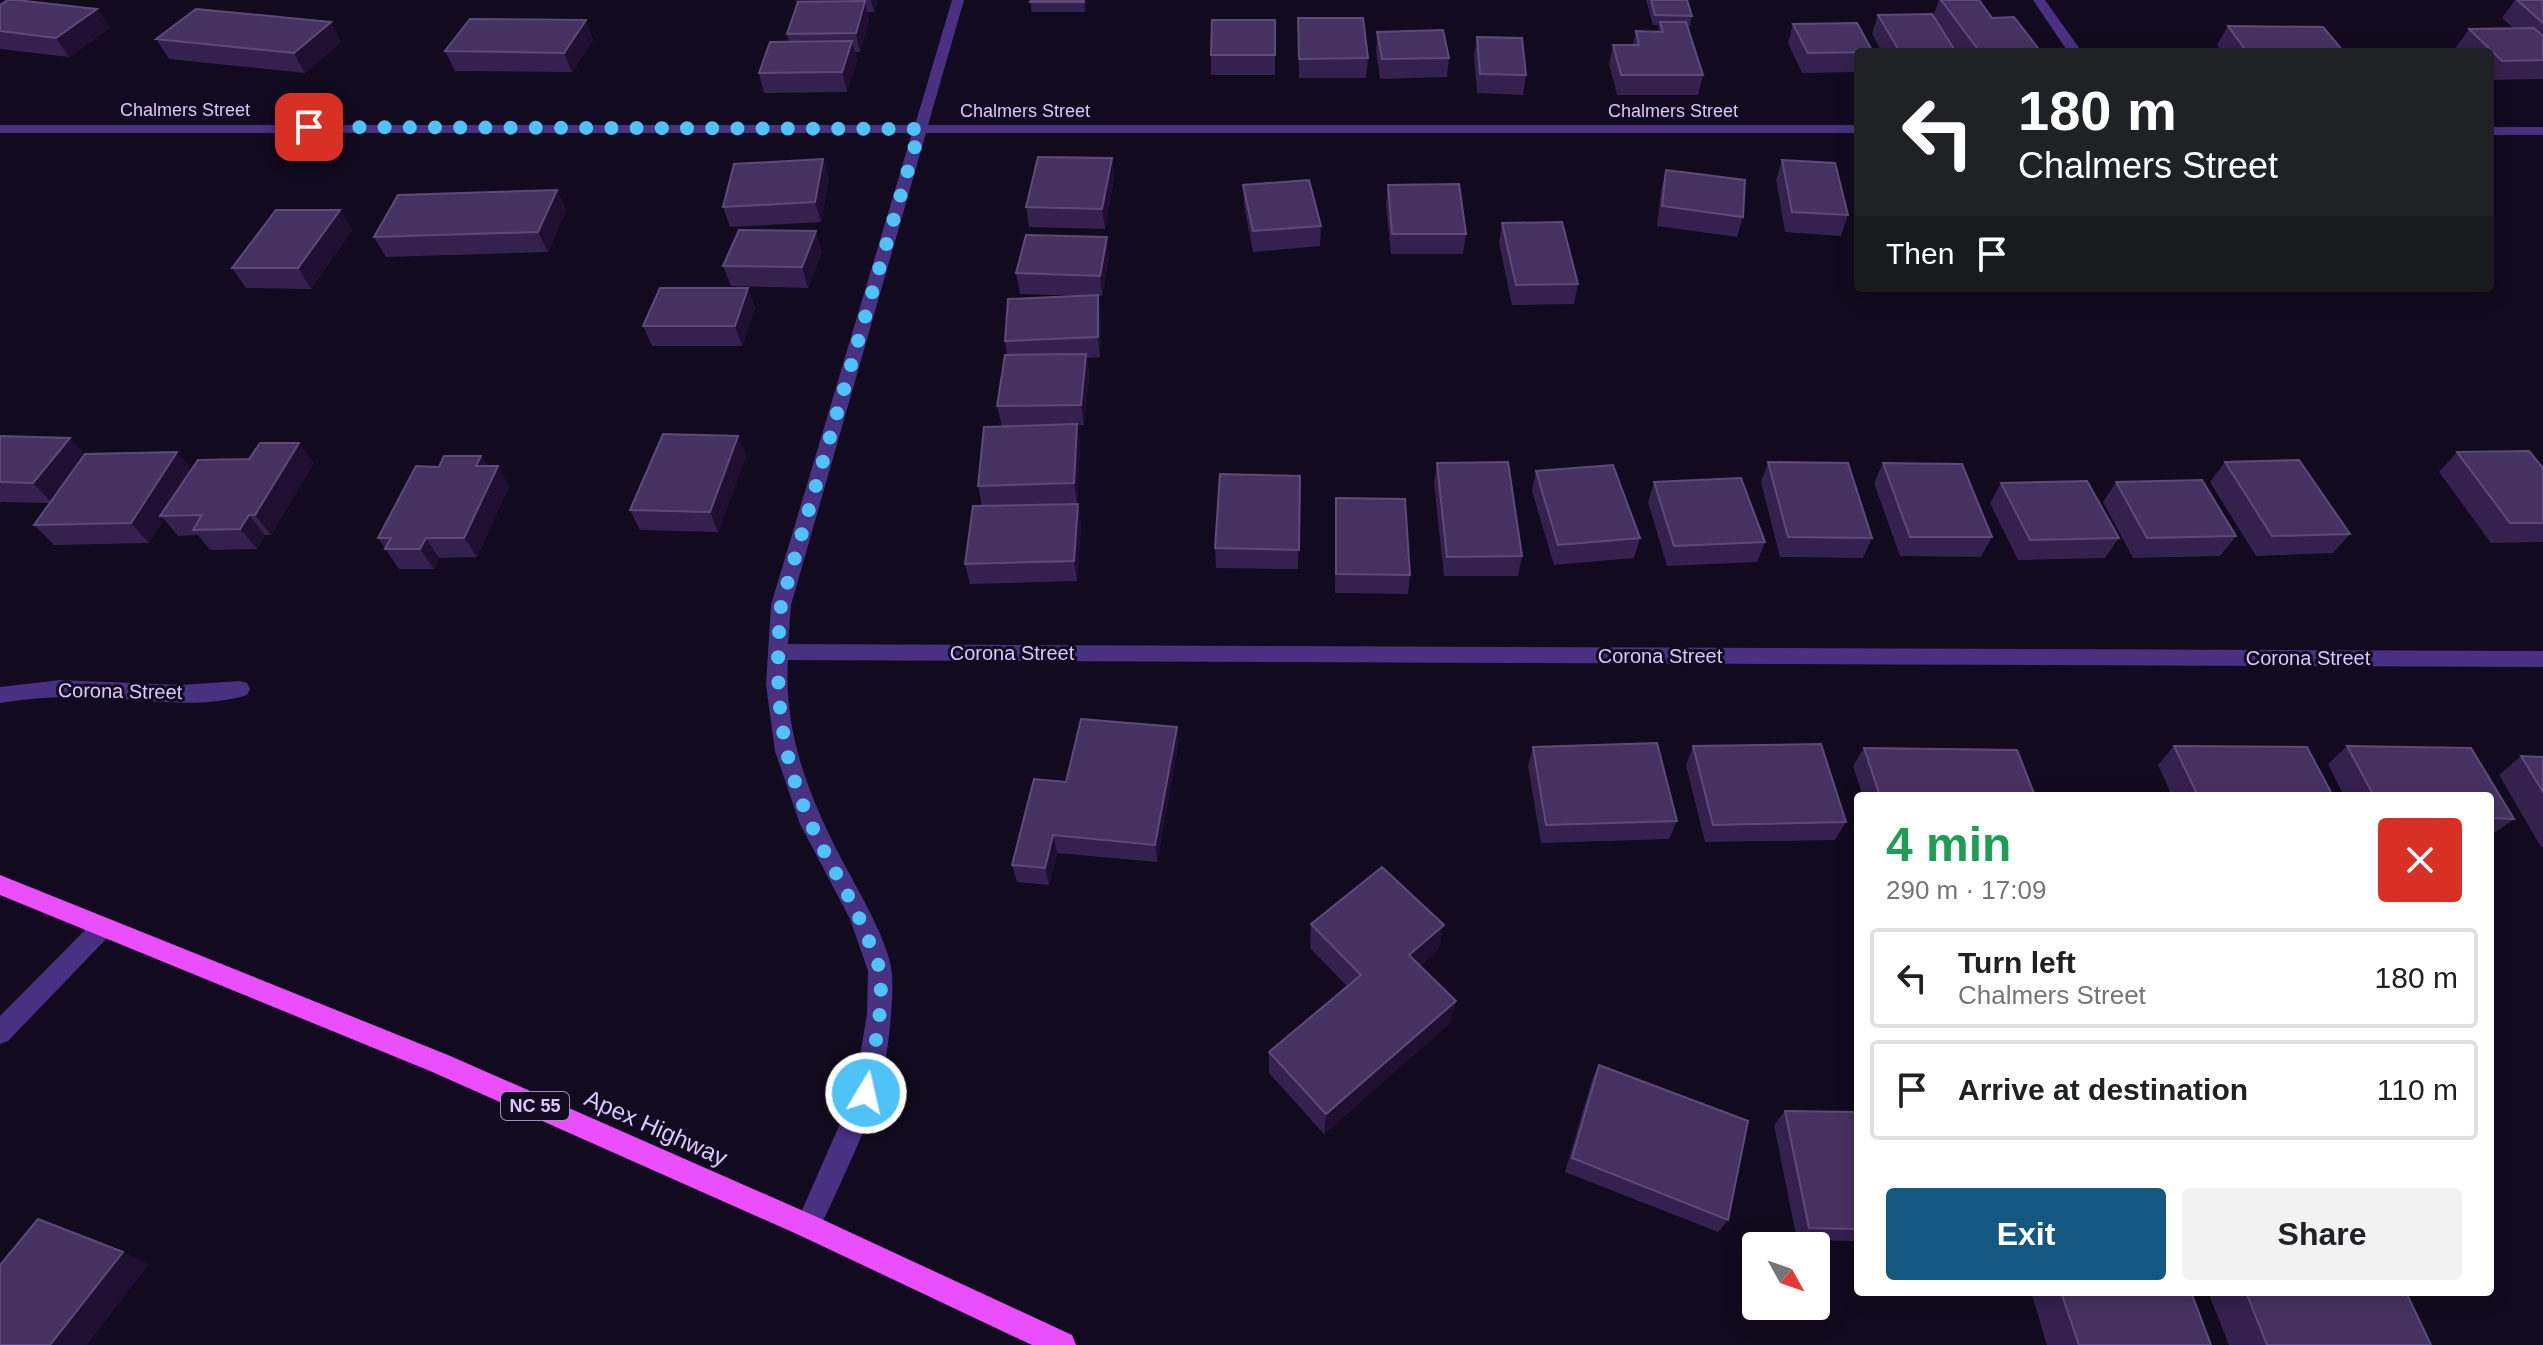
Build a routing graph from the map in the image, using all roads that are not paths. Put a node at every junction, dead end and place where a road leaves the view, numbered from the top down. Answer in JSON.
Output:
{"nodes":[{"id":1,"x":958,"y":0,"type":"edge"},
{"id":2,"x":2039,"y":0,"type":"edge"},
{"id":3,"x":2072,"y":48,"type":"edge"},
{"id":4,"x":0,"y":129,"type":"edge"},
{"id":5,"x":920,"y":129,"type":"junction"},
{"id":6,"x":1854,"y":129,"type":"edge"},
{"id":7,"x":2494,"y":131,"type":"edge"},
{"id":8,"x":2543,"y":131,"type":"edge"},
{"id":9,"x":777,"y":652,"type":"junction"},
{"id":10,"x":2543,"y":659,"type":"edge"},
{"id":11,"x":240,"y":689,"type":"dead end"},
{"id":12,"x":0,"y":695,"type":"edge"},
{"id":13,"x":0,"y":885,"type":"edge"},
{"id":14,"x":102,"y":928,"type":"junction"},
{"id":15,"x":0,"y":1033,"type":"edge"},
{"id":16,"x":808,"y":1226,"type":"junction"},
{"id":17,"x":1062,"y":1345,"type":"edge"}],
"edges":[{"from":1,"to":5,"type":"street"},
{"from":2,"to":3,"type":"street"},
{"from":4,"to":5,"type":"street","name":"Chalmers Street"},
{"from":5,"to":6,"type":"street","name":"Chalmers Street"},
{"from":5,"to":9,"type":"street"},
{"from":7,"to":8,"type":"street"},
{"from":9,"to":10,"type":"street","name":"Corona Street"},
{"from":9,"to":16,"type":"street"},
{"from":11,"to":12,"type":"street","name":"Corona Street"},
{"from":13,"to":14,"type":"main road","name":"Apex Highway","number":"NC 55"},
{"from":14,"to":15,"type":"street"},
{"from":14,"to":16,"type":"main road","name":"Apex Highway","number":"NC 55"},
{"from":16,"to":17,"type":"main road","name":"Apex Highway","number":"NC 55"}]}
